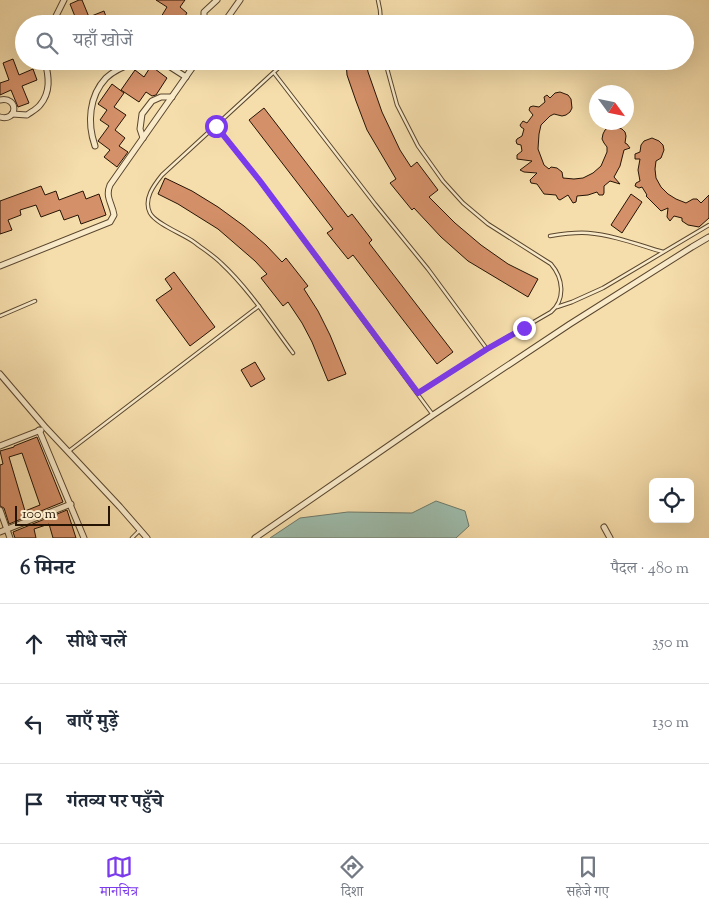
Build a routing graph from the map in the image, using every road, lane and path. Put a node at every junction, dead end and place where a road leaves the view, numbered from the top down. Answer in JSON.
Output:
{"nodes":[{"id":1,"x":64,"y":0,"type":"edge"},
{"id":2,"x":216,"y":0,"type":"edge"},
{"id":3,"x":240,"y":0,"type":"edge"},
{"id":4,"x":378,"y":0,"type":"edge"},
{"id":5,"x":56,"y":15,"type":"edge"},
{"id":6,"x":204,"y":15,"type":"edge"},
{"id":7,"x":229,"y":15,"type":"edge"},
{"id":8,"x":380,"y":15,"type":"edge"},
{"id":9,"x":47,"y":70,"type":"edge"},
{"id":10,"x":117,"y":70,"type":"edge"},
{"id":11,"x":175,"y":70,"type":"edge"},
{"id":12,"x":191,"y":70,"type":"edge"},
{"id":13,"x":277,"y":70,"type":"edge"},
{"id":14,"x":387,"y":70,"type":"edge"},
{"id":15,"x":274,"y":73,"type":"junction"},
{"id":16,"x":186,"y":77,"type":"junction"},
{"id":17,"x":172,"y":98,"type":"junction"},
{"id":18,"x":0,"y":100,"type":"edge"},
{"id":19,"x":12,"y":114,"type":"junction"},
{"id":20,"x":0,"y":117,"type":"edge"},
{"id":21,"x":216,"y":126,"type":"junction"},
{"id":22,"x":143,"y":138,"type":"junction"},
{"id":23,"x":95,"y":146,"type":"dead end"},
{"id":24,"x":709,"y":225,"type":"edge"},
{"id":25,"x":550,"y":236,"type":"dead end"},
{"id":26,"x":709,"y":237,"type":"edge"},
{"id":27,"x":663,"y":252,"type":"junction"},
{"id":28,"x":0,"y":266,"type":"edge"},
{"id":29,"x":35,"y":300,"type":"dead end"},
{"id":30,"x":258,"y":306,"type":"junction"},
{"id":31,"x":557,"y":307,"type":"junction"},
{"id":32,"x":0,"y":316,"type":"edge"},
{"id":33,"x":487,"y":349,"type":"junction"},
{"id":34,"x":293,"y":353,"type":"dead end"},
{"id":35,"x":0,"y":374,"type":"edge"},
{"id":36,"x":418,"y":393,"type":"junction"},
{"id":37,"x":433,"y":415,"type":"junction"},
{"id":38,"x":46,"y":428,"type":"junction"},
{"id":39,"x":39,"y":430,"type":"junction"},
{"id":40,"x":0,"y":446,"type":"edge"},
{"id":41,"x":68,"y":452,"type":"junction"},
{"id":42,"x":71,"y":504,"type":"junction"},
{"id":43,"x":0,"y":510,"type":"edge"},
{"id":44,"x":604,"y":526,"type":"dead end"},
{"id":45,"x":7,"y":529,"type":"junction"},
{"id":46,"x":140,"y":530,"type":"junction"},
{"id":47,"x":0,"y":532,"type":"edge"},
{"id":48,"x":10,"y":538,"type":"edge"},
{"id":49,"x":84,"y":538,"type":"edge"},
{"id":50,"x":132,"y":538,"type":"edge"},
{"id":51,"x":147,"y":538,"type":"edge"},
{"id":52,"x":255,"y":538,"type":"edge"},
{"id":53,"x":610,"y":538,"type":"edge"}],
"edges":[{"from":1,"to":5,"type":"street"},
{"from":2,"to":6,"type":"street"},
{"from":3,"to":7,"type":"street"},
{"from":4,"to":8,"type":"lane"},
{"from":9,"to":19,"type":"street"},
{"from":10,"to":23,"type":"street"},
{"from":11,"to":16,"type":"street"},
{"from":12,"to":16,"type":"street"},
{"from":13,"to":15,"type":"lane"},
{"from":14,"to":31,"type":"lane"},
{"from":15,"to":21,"type":"lane"},
{"from":15,"to":33,"type":"lane"},
{"from":16,"to":17,"type":"street"},
{"from":17,"to":22,"type":"street"},
{"from":17,"to":22,"type":"street"},
{"from":18,"to":19,"type":"street"},
{"from":19,"to":20,"type":"street"},
{"from":21,"to":30,"type":"lane"},
{"from":21,"to":36,"type":"lane"},
{"from":22,"to":28,"type":"street"},
{"from":24,"to":27,"type":"lane"},
{"from":25,"to":27,"type":"lane"},
{"from":26,"to":37,"type":"street"},
{"from":27,"to":31,"type":"lane"},
{"from":29,"to":32,"type":"lane"},
{"from":30,"to":34,"type":"lane"},
{"from":30,"to":41,"type":"lane"},
{"from":31,"to":33,"type":"lane"},
{"from":33,"to":36,"type":"lane"},
{"from":35,"to":38,"type":"street"},
{"from":36,"to":37,"type":"lane"},
{"from":37,"to":52,"type":"street"},
{"from":38,"to":39,"type":"street"},
{"from":38,"to":41,"type":"street"},
{"from":39,"to":40,"type":"street"},
{"from":39,"to":42,"type":"street"},
{"from":41,"to":46,"type":"street"},
{"from":42,"to":45,"type":"street"},
{"from":42,"to":49,"type":"street"},
{"from":43,"to":45,"type":"street"},
{"from":44,"to":53,"type":"street"},
{"from":45,"to":47,"type":"street"},
{"from":45,"to":48,"type":"street"},
{"from":46,"to":50,"type":"lane"},
{"from":46,"to":51,"type":"street"}]}
